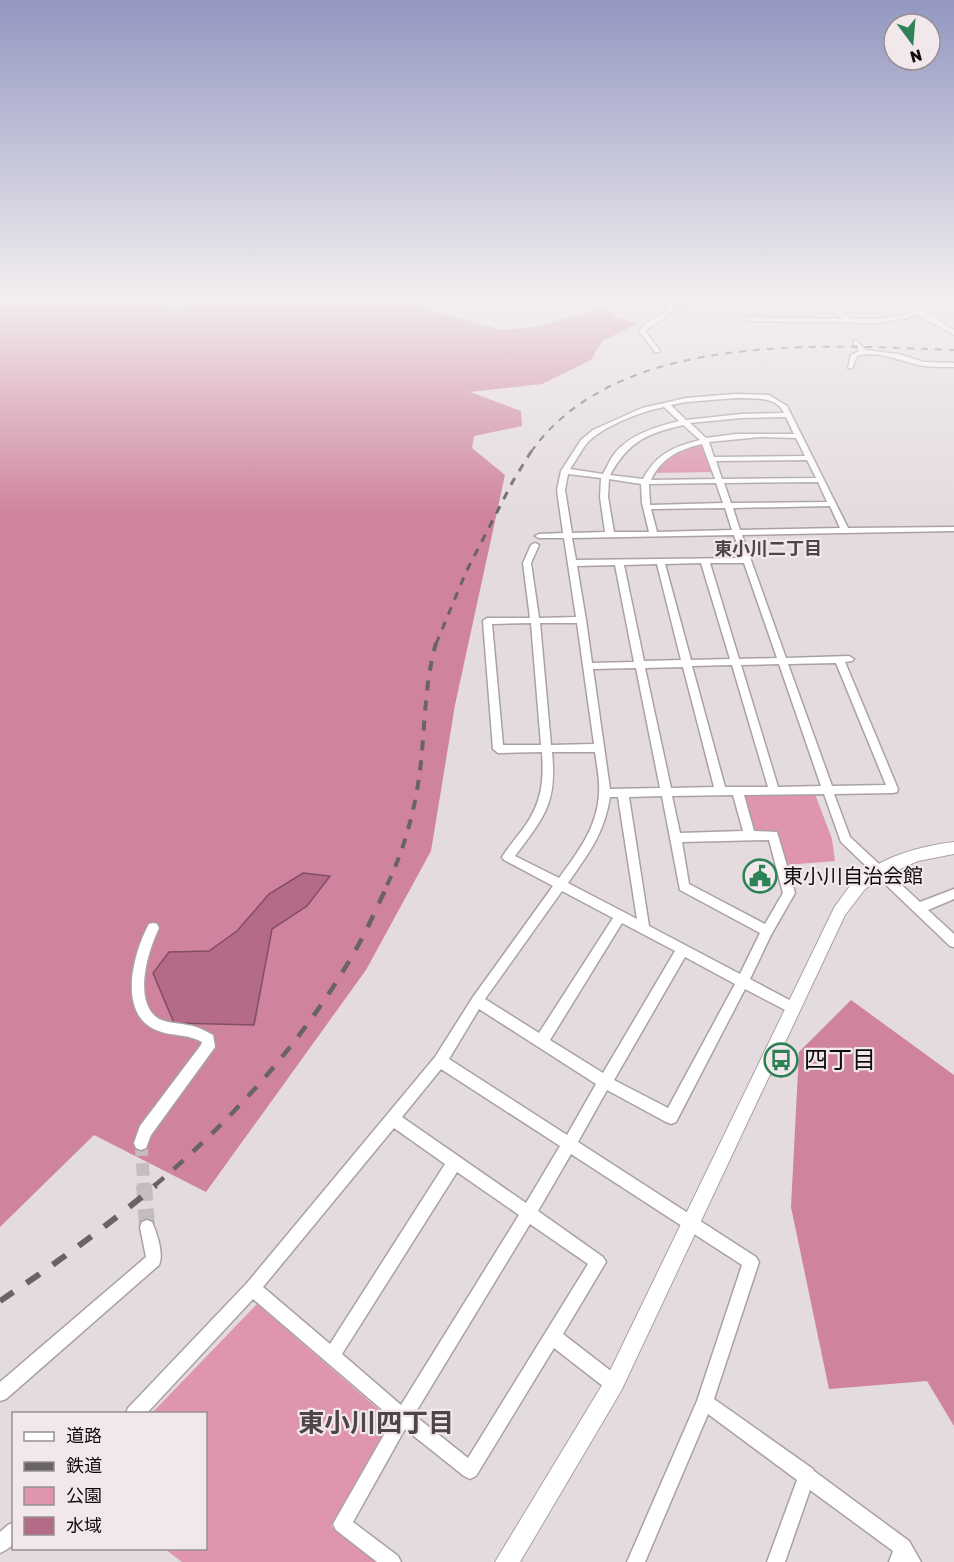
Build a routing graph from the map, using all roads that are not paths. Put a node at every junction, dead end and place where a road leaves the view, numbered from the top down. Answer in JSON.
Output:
{"nodes":[{"id":1,"x":665,"y":404,"type":"junction"},
{"id":2,"x":789,"y":416,"type":"junction"},
{"id":3,"x":684,"y":422,"type":"junction"},
{"id":4,"x":800,"y":436,"type":"junction"},
{"id":5,"x":705,"y":441,"type":"junction"},
{"id":6,"x":810,"y":458,"type":"junction"},
{"id":7,"x":712,"y":459,"type":"junction"},
{"id":8,"x":565,"y":471,"type":"junction"},
{"id":9,"x":605,"y":477,"type":"junction"},
{"id":10,"x":821,"y":480,"type":"junction"},
{"id":11,"x":718,"y":481,"type":"junction"},
{"id":12,"x":645,"y":482,"type":"junction"},
{"id":13,"x":833,"y":504,"type":"junction"},
{"id":14,"x":727,"y":506,"type":"junction"},
{"id":15,"x":647,"y":507,"type":"junction"},
{"id":16,"x":954,"y":529,"type":"edge"},
{"id":17,"x":845,"y":530,"type":"junction"},
{"id":18,"x":737,"y":533,"type":"junction"},
{"id":19,"x":654,"y":534,"type":"junction"},
{"id":20,"x":610,"y":535,"type":"junction"},
{"id":21,"x":539,"y":536,"type":"dead end"},
{"id":22,"x":568,"y":536,"type":"junction"},
{"id":23,"x":535,"y":545,"type":"dead end"},
{"id":24,"x":747,"y":560,"type":"junction"},
{"id":25,"x":660,"y":561,"type":"junction"},
{"id":26,"x":705,"y":561,"type":"junction"},
{"id":27,"x":619,"y":562,"type":"junction"},
{"id":28,"x":573,"y":563,"type":"junction"},
{"id":29,"x":582,"y":620,"type":"junction"},
{"id":30,"x":535,"y":621,"type":"junction"},
{"id":31,"x":783,"y":662,"type":"junction"},
{"id":32,"x":735,"y":663,"type":"junction"},
{"id":33,"x":687,"y":664,"type":"junction"},
{"id":34,"x":638,"y":665,"type":"junction"},
{"id":35,"x":588,"y":666,"type":"junction"},
{"id":36,"x":600,"y":748,"type":"junction"},
{"id":37,"x":547,"y":750,"type":"junction"},
{"id":38,"x":829,"y":789,"type":"junction"},
{"id":39,"x":720,"y":790,"type":"junction"},
{"id":40,"x":737,"y":790,"type":"junction"},
{"id":41,"x":774,"y":790,"type":"junction"},
{"id":42,"x":666,"y":791,"type":"junction"},
{"id":43,"x":623,"y":792,"type":"junction"},
{"id":44,"x":605,"y":793,"type":"junction"},
{"id":45,"x":750,"y":836,"type":"junction"},
{"id":46,"x":676,"y":838,"type":"junction"},
{"id":47,"x":954,"y":848,"type":"edge"},
{"id":48,"x":879,"y":872,"type":"junction"},
{"id":49,"x":559,"y":884,"type":"junction"},
{"id":50,"x":954,"y":894,"type":"edge"},
{"id":51,"x":919,"y":908,"type":"junction"},
{"id":52,"x":620,"y":917,"type":"junction"},
{"id":53,"x":153,"y":928,"type":"dead end"},
{"id":54,"x":644,"y":930,"type":"junction"},
{"id":55,"x":767,"y":931,"type":"junction"},
{"id":56,"x":954,"y":942,"type":"edge"},
{"id":57,"x":682,"y":950,"type":"junction"},
{"id":58,"x":743,"y":981,"type":"junction"},
{"id":59,"x":477,"y":1001,"type":"junction"},
{"id":60,"x":793,"y":1008,"type":"junction"},
{"id":61,"x":541,"y":1042,"type":"junction"},
{"id":62,"x":440,"y":1061,"type":"junction"},
{"id":63,"x":605,"y":1082,"type":"junction"},
{"id":64,"x":393,"y":1119,"type":"junction"},
{"id":65,"x":141,"y":1143,"type":"tunnel mouth"},
{"id":66,"x":569,"y":1145,"type":"junction"},
{"id":67,"x":455,"y":1162,"type":"junction"},
{"id":68,"x":528,"y":1214,"type":"junction"},
{"id":69,"x":692,"y":1222,"type":"junction"},
{"id":70,"x":147,"y":1227,"type":"tunnel mouth"},
{"id":71,"x":252,"y":1288,"type":"junction"},
{"id":72,"x":552,"y":1336,"type":"junction"},
{"id":73,"x":332,"y":1355,"type":"junction"},
{"id":74,"x":614,"y":1384,"type":"junction"},
{"id":75,"x":0,"y":1393,"type":"edge"},
{"id":76,"x":705,"y":1402,"type":"junction"},
{"id":77,"x":135,"y":1412,"type":"edge"},
{"id":78,"x":403,"y":1417,"type":"junction"},
{"id":79,"x":807,"y":1475,"type":"junction"},
{"id":80,"x":12,"y":1533,"type":"edge"},
{"id":81,"x":0,"y":1544,"type":"edge"},
{"id":82,"x":904,"y":1557,"type":"edge"},
{"id":83,"x":392,"y":1562,"type":"edge"},
{"id":84,"x":507,"y":1562,"type":"edge"},
{"id":85,"x":636,"y":1562,"type":"edge"},
{"id":86,"x":776,"y":1562,"type":"edge"}],
"edges":[{"from":1,"to":2,"type":"street"},
{"from":1,"to":3,"type":"street"},
{"from":1,"to":8,"type":"street"},
{"from":2,"to":3,"type":"street"},
{"from":2,"to":4,"type":"street"},
{"from":3,"to":5,"type":"street"},
{"from":3,"to":9,"type":"street"},
{"from":4,"to":5,"type":"street"},
{"from":4,"to":6,"type":"street"},
{"from":5,"to":7,"type":"street"},
{"from":5,"to":12,"type":"street"},
{"from":6,"to":7,"type":"street"},
{"from":6,"to":10,"type":"street"},
{"from":7,"to":11,"type":"street"},
{"from":8,"to":9,"type":"street"},
{"from":8,"to":22,"type":"street"},
{"from":9,"to":12,"type":"street"},
{"from":9,"to":20,"type":"street"},
{"from":10,"to":11,"type":"street"},
{"from":10,"to":13,"type":"street"},
{"from":11,"to":12,"type":"street"},
{"from":11,"to":14,"type":"street"},
{"from":12,"to":15,"type":"street"},
{"from":13,"to":14,"type":"street"},
{"from":13,"to":17,"type":"street"},
{"from":14,"to":15,"type":"street"},
{"from":14,"to":18,"type":"street"},
{"from":15,"to":19,"type":"street"},
{"from":16,"to":17,"type":"street"},
{"from":17,"to":18,"type":"street"},
{"from":18,"to":19,"type":"street"},
{"from":18,"to":24,"type":"street"},
{"from":19,"to":20,"type":"street"},
{"from":20,"to":22,"type":"street"},
{"from":21,"to":22,"type":"street"},
{"from":22,"to":28,"type":"street"},
{"from":23,"to":30,"type":"street"},
{"from":24,"to":26,"type":"street"},
{"from":24,"to":31,"type":"street"},
{"from":25,"to":26,"type":"street"},
{"from":25,"to":27,"type":"street"},
{"from":25,"to":33,"type":"street"},
{"from":26,"to":32,"type":"street"},
{"from":27,"to":28,"type":"street"},
{"from":27,"to":34,"type":"street"},
{"from":28,"to":29,"type":"street"},
{"from":29,"to":30,"type":"street"},
{"from":29,"to":35,"type":"street"},
{"from":30,"to":37,"type":"street"},
{"from":30,"to":37,"type":"street"},
{"from":31,"to":32,"type":"street"},
{"from":31,"to":38,"type":"street"},
{"from":31,"to":38,"type":"street"},
{"from":32,"to":33,"type":"street"},
{"from":32,"to":41,"type":"street"},
{"from":33,"to":34,"type":"street"},
{"from":33,"to":39,"type":"street"},
{"from":34,"to":35,"type":"street"},
{"from":34,"to":42,"type":"street"},
{"from":35,"to":36,"type":"street"},
{"from":36,"to":37,"type":"street"},
{"from":36,"to":44,"type":"street"},
{"from":37,"to":49,"type":"street"},
{"from":38,"to":41,"type":"street"},
{"from":38,"to":48,"type":"street"},
{"from":39,"to":40,"type":"street"},
{"from":39,"to":42,"type":"street"},
{"from":40,"to":41,"type":"street"},
{"from":40,"to":45,"type":"street"},
{"from":42,"to":43,"type":"street"},
{"from":42,"to":46,"type":"street"},
{"from":43,"to":44,"type":"street"},
{"from":43,"to":54,"type":"street"},
{"from":44,"to":49,"type":"street"},
{"from":45,"to":46,"type":"street"},
{"from":45,"to":55,"type":"street"},
{"from":46,"to":55,"type":"street"},
{"from":47,"to":48,"type":"street"},
{"from":48,"to":51,"type":"street"},
{"from":48,"to":60,"type":"street"},
{"from":49,"to":52,"type":"street"},
{"from":49,"to":59,"type":"street"},
{"from":50,"to":51,"type":"street"},
{"from":51,"to":56,"type":"street"},
{"from":52,"to":54,"type":"street"},
{"from":52,"to":61,"type":"street"},
{"from":53,"to":65,"type":"street"},
{"from":54,"to":57,"type":"street"},
{"from":55,"to":58,"type":"street"},
{"from":57,"to":58,"type":"street"},
{"from":57,"to":63,"type":"street"},
{"from":58,"to":60,"type":"street"},
{"from":58,"to":63,"type":"street"},
{"from":59,"to":61,"type":"street"},
{"from":59,"to":62,"type":"street"},
{"from":60,"to":69,"type":"street"},
{"from":61,"to":63,"type":"street"},
{"from":62,"to":64,"type":"street"},
{"from":62,"to":66,"type":"street"},
{"from":63,"to":66,"type":"street"},
{"from":64,"to":67,"type":"street"},
{"from":64,"to":71,"type":"street"},
{"from":66,"to":68,"type":"street"},
{"from":66,"to":69,"type":"street"},
{"from":67,"to":68,"type":"street"},
{"from":67,"to":73,"type":"street"},
{"from":68,"to":72,"type":"street"},
{"from":68,"to":78,"type":"street"},
{"from":69,"to":74,"type":"street"},
{"from":69,"to":76,"type":"street"},
{"from":70,"to":75,"type":"street"},
{"from":71,"to":73,"type":"street"},
{"from":71,"to":77,"type":"street"},
{"from":72,"to":74,"type":"street"},
{"from":72,"to":78,"type":"street"},
{"from":73,"to":78,"type":"street"},
{"from":74,"to":84,"type":"street"},
{"from":76,"to":79,"type":"street"},
{"from":76,"to":85,"type":"street"},
{"from":78,"to":83,"type":"street"},
{"from":79,"to":82,"type":"street"},
{"from":79,"to":86,"type":"street"},
{"from":80,"to":81,"type":"street"}]}
